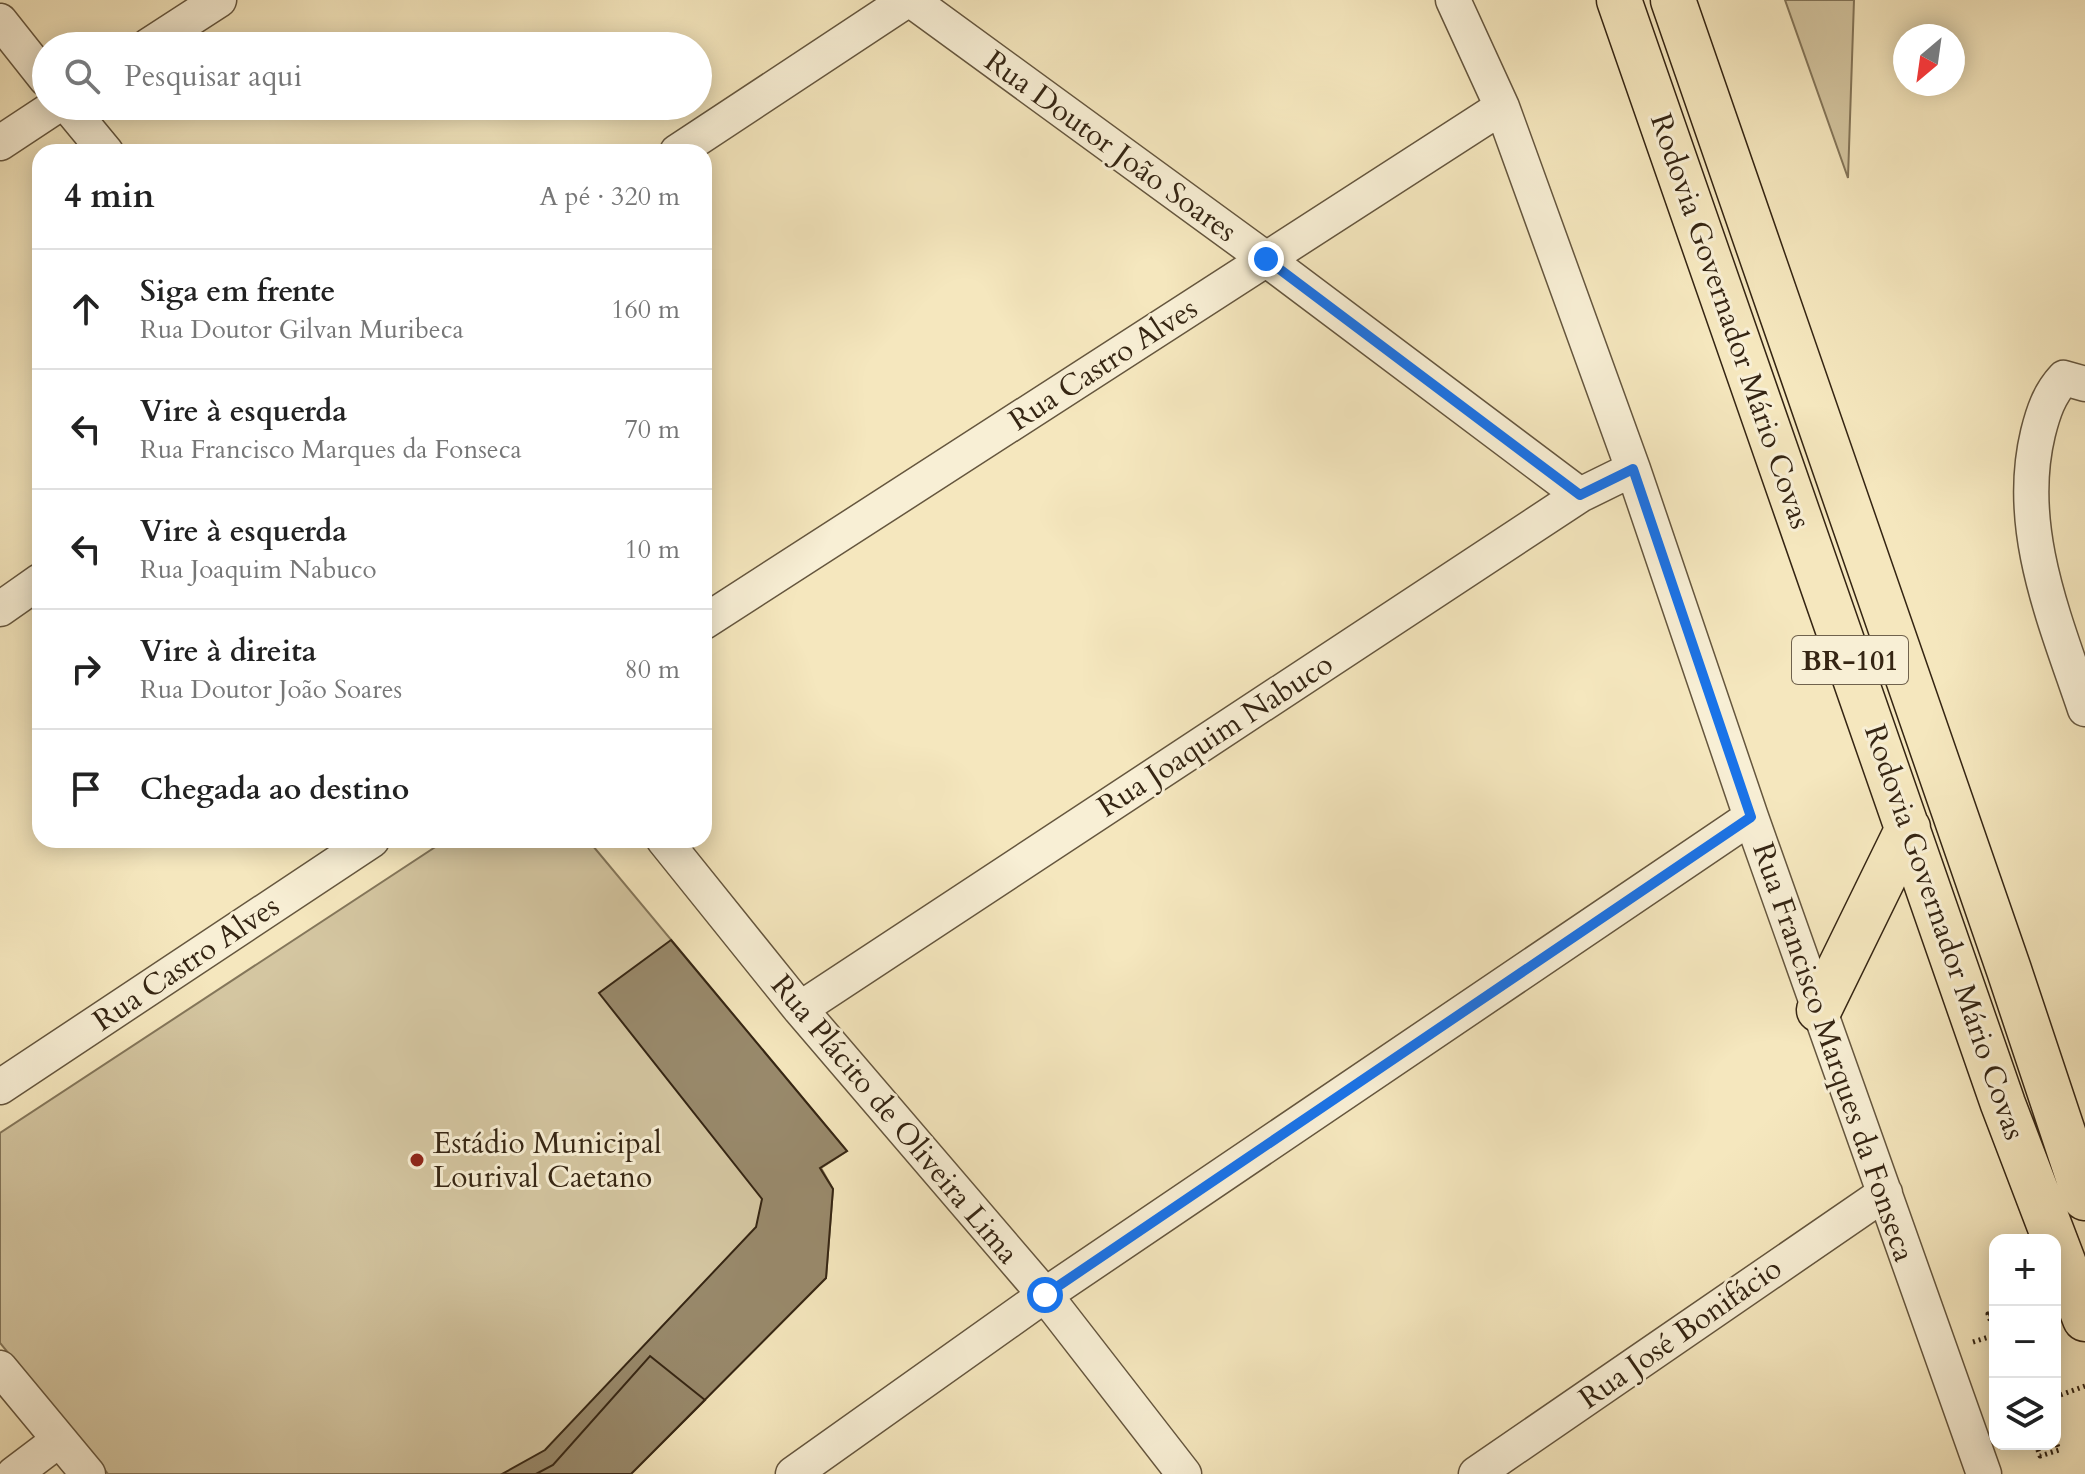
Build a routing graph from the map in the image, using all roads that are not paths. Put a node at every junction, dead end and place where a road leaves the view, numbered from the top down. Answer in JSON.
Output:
{"nodes":[{"id":1,"x":219,"y":0,"type":"edge"},
{"id":2,"x":909,"y":0,"type":"edge"},
{"id":3,"x":1453,"y":0,"type":"edge"},
{"id":4,"x":1619,"y":0,"type":"edge"},
{"id":5,"x":1673,"y":0,"type":"edge"},
{"id":6,"x":0,"y":21,"type":"edge"},
{"id":7,"x":170,"y":32,"type":"edge"},
{"id":8,"x":32,"y":61,"type":"edge"},
{"id":9,"x":1502,"y":107,"type":"junction"},
{"id":10,"x":35,"y":120,"type":"edge"},
{"id":11,"x":80,"y":120,"type":"edge"},
{"id":12,"x":0,"y":143,"type":"edge"},
{"id":13,"x":99,"y":144,"type":"edge"},
{"id":14,"x":689,"y":144,"type":"edge"},
{"id":15,"x":1266,"y":259,"type":"junction"},
{"id":16,"x":2074,"y":381,"type":"edge"},
{"id":17,"x":1633,"y":469,"type":"junction"},
{"id":18,"x":1580,"y":495,"type":"junction"},
{"id":19,"x":32,"y":587,"type":"edge"},
{"id":20,"x":0,"y":609,"type":"edge"},
{"id":21,"x":712,"y":617,"type":"edge"},
{"id":22,"x":2085,"y":709,"type":"edge"},
{"id":23,"x":1751,"y":817,"type":"junction"},
{"id":24,"x":1908,"y":828,"type":"junction"},
{"id":25,"x":360,"y":848,"type":"edge"},
{"id":26,"x":670,"y":848,"type":"edge"},
{"id":27,"x":800,"y":1009,"type":"junction"},
{"id":28,"x":1819,"y":1010,"type":"junction"},
{"id":29,"x":0,"y":1087,"type":"edge"},
{"id":30,"x":1885,"y":1193,"type":"junction"},
{"id":31,"x":2085,"y":1198,"type":"edge"},
{"id":32,"x":1045,"y":1295,"type":"junction"},
{"id":33,"x":2085,"y":1319,"type":"edge"},
{"id":34,"x":0,"y":1368,"type":"edge"},
{"id":35,"x":59,"y":1440,"type":"junction"},
{"id":36,"x":14,"y":1474,"type":"edge"},
{"id":37,"x":88,"y":1474,"type":"edge"},
{"id":38,"x":793,"y":1474,"type":"edge"},
{"id":39,"x":1184,"y":1474,"type":"edge"},
{"id":40,"x":1476,"y":1474,"type":"edge"},
{"id":41,"x":1984,"y":1474,"type":"edge"}],
"edges":[{"from":1,"to":7,"type":"street"},
{"from":2,"to":14,"type":"street"},
{"from":2,"to":15,"type":"street","name":"Rua Doutor João Soares"},
{"from":3,"to":9,"type":"street","name":"Rua Francisco Marques da Fonseca"},
{"from":4,"to":24,"type":"highway","name":"Rodovia Governador Mário Covas","number":"BR-101"},
{"from":5,"to":31,"type":"highway","name":"Rodovia Governador Mário Covas","number":"BR-101"},
{"from":6,"to":8,"type":"street"},
{"from":9,"to":15,"type":"street","name":"Rua Castro Alves"},
{"from":9,"to":17,"type":"street","name":"Rua Francisco Marques da Fonseca"},
{"from":10,"to":12,"type":"street"},
{"from":11,"to":13,"type":"street"},
{"from":15,"to":18,"type":"street","name":"Rua Doutor João Soares"},
{"from":15,"to":21,"type":"street","name":"Rua Castro Alves"},
{"from":16,"to":22,"type":"street"},
{"from":17,"to":18,"type":"street","name":"Rua Joaquim Nabuco"},
{"from":17,"to":23,"type":"street","name":"Rua Francisco Marques da Fonseca"},
{"from":18,"to":27,"type":"street","name":"Rua Joaquim Nabuco"},
{"from":19,"to":20,"type":"street"},
{"from":23,"to":28,"type":"street","name":"Rua Francisco Marques da Fonseca"},
{"from":23,"to":32,"type":"street"},
{"from":24,"to":28,"type":"highway"},
{"from":24,"to":33,"type":"highway","name":"Rodovia Governador Mário Covas","number":"BR-101"},
{"from":25,"to":29,"type":"street","name":"Rua Castro Alves"},
{"from":26,"to":27,"type":"street","name":"Rua Plácito de Oliveira Lima"},
{"from":27,"to":32,"type":"street","name":"Rua Plácito de Oliveira Lima"},
{"from":28,"to":30,"type":"street","name":"Rua Francisco Marques da Fonseca"},
{"from":30,"to":40,"type":"street","name":"Rua José Bonifácio"},
{"from":30,"to":41,"type":"street","name":"Rua Francisco Marques da Fonseca"},
{"from":32,"to":38,"type":"street"},
{"from":32,"to":39,"type":"street","name":"Rua Plácito de Oliveira Lima"},
{"from":34,"to":35,"type":"street"},
{"from":35,"to":36,"type":"street"},
{"from":35,"to":37,"type":"street"}]}
